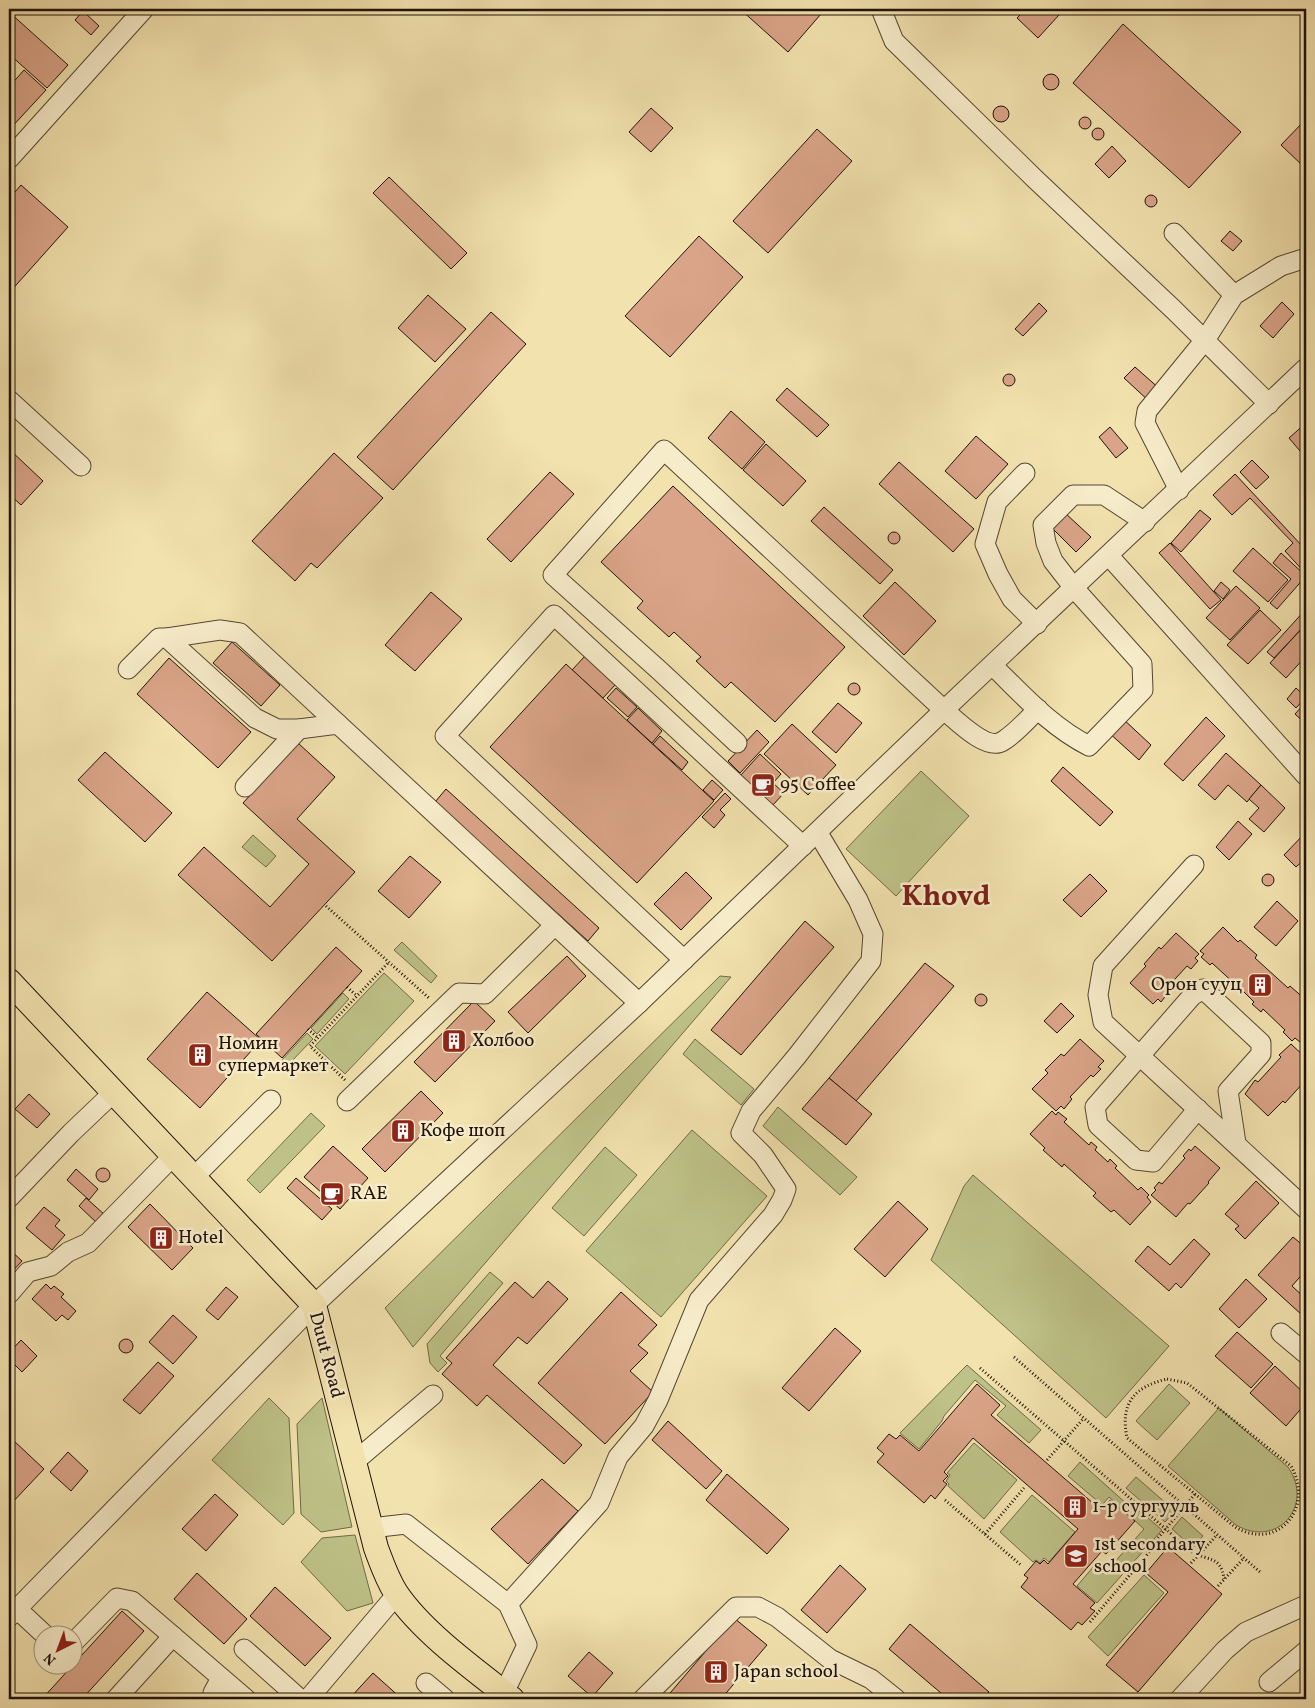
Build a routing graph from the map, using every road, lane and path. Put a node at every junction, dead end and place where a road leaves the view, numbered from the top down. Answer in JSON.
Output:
{"nodes":[{"id":1,"x":144,"y":9,"type":"edge"},
{"id":2,"x":881,"y":9,"type":"edge"},
{"id":3,"x":9,"y":159,"type":"edge"},
{"id":4,"x":1174,"y":233,"type":"dead end"},
{"id":5,"x":1306,"y":258,"type":"edge"},
{"id":6,"x":1234,"y":295,"type":"junction"},
{"id":7,"x":1205,"y":340,"type":"junction"},
{"id":8,"x":1306,"y":368,"type":"edge"},
{"id":9,"x":9,"y":400,"type":"edge"},
{"id":10,"x":1269,"y":404,"type":"junction"},
{"id":11,"x":81,"y":466,"type":"dead end"},
{"id":12,"x":1025,"y":473,"type":"dead end"},
{"id":13,"x":1179,"y":490,"type":"junction"},
{"id":14,"x":1145,"y":522,"type":"junction"},
{"id":15,"x":1108,"y":556,"type":"junction"},
{"id":16,"x":1074,"y":588,"type":"junction"},
{"id":17,"x":1037,"y":624,"type":"junction"},
{"id":18,"x":167,"y":638,"type":"junction"},
{"id":19,"x":993,"y":666,"type":"junction"},
{"id":20,"x":128,"y":669,"type":"dead end"},
{"id":21,"x":944,"y":710,"type":"junction"},
{"id":22,"x":1038,"y":710,"type":"junction"},
{"id":23,"x":338,"y":724,"type":"junction"},
{"id":24,"x":299,"y":729,"type":"junction"},
{"id":25,"x":737,"y":743,"type":"dead end"},
{"id":26,"x":1306,"y":776,"type":"edge"},
{"id":27,"x":246,"y":787,"type":"dead end"},
{"id":28,"x":818,"y":832,"type":"junction"},
{"id":29,"x":803,"y":846,"type":"junction"},
{"id":30,"x":1194,"y":866,"type":"dead end"},
{"id":31,"x":326,"y":906,"type":"dead end"},
{"id":32,"x":555,"y":925,"type":"junction"},
{"id":33,"x":684,"y":960,"type":"junction"},
{"id":34,"x":389,"y":962,"type":"junction"},
{"id":35,"x":9,"y":981,"type":"edge"},
{"id":36,"x":347,"y":987,"type":"dead end"},
{"id":37,"x":357,"y":996,"type":"junction"},
{"id":38,"x":639,"y":1003,"type":"junction"},
{"id":39,"x":442,"y":1009,"type":"junction"},
{"id":40,"x":308,"y":1030,"type":"dead end"},
{"id":41,"x":318,"y":1038,"type":"junction"},
{"id":42,"x":1140,"y":1056,"type":"junction"},
{"id":43,"x":113,"y":1093,"type":"junction"},
{"id":44,"x":352,"y":1096,"type":"joint"},
{"id":45,"x":271,"y":1100,"type":"dead end"},
{"id":46,"x":1198,"y":1110,"type":"junction"},
{"id":47,"x":1236,"y":1143,"type":"junction"},
{"id":48,"x":173,"y":1156,"type":"junction"},
{"id":49,"x":194,"y":1177,"type":"junction"},
{"id":50,"x":9,"y":1198,"type":"edge"},
{"id":51,"x":1306,"y":1209,"type":"edge"},
{"id":52,"x":9,"y":1294,"type":"edge"},
{"id":53,"x":314,"y":1305,"type":"junction"},
{"id":54,"x":1281,"y":1332,"type":"dead end"},
{"id":55,"x":1306,"y":1354,"type":"edge"},
{"id":56,"x":1014,"y":1357,"type":"dead end"},
{"id":57,"x":980,"y":1368,"type":"dead end"},
{"id":58,"x":433,"y":1395,"type":"dead end"},
{"id":59,"x":1084,"y":1418,"type":"junction"},
{"id":60,"x":1064,"y":1440,"type":"junction"},
{"id":61,"x":1047,"y":1460,"type":"dead end"},
{"id":62,"x":354,"y":1462,"type":"junction"},
{"id":63,"x":1024,"y":1488,"type":"dead end"},
{"id":64,"x":1195,"y":1494,"type":"junction"},
{"id":65,"x":945,"y":1500,"type":"dead end"},
{"id":66,"x":1185,"y":1506,"type":"junction"},
{"id":67,"x":371,"y":1528,"type":"junction"},
{"id":68,"x":1166,"y":1529,"type":"junction"},
{"id":69,"x":984,"y":1534,"type":"junction"},
{"id":70,"x":1218,"y":1535,"type":"junction"},
{"id":71,"x":1198,"y":1556,"type":"junction"},
{"id":72,"x":1244,"y":1558,"type":"junction"},
{"id":73,"x":1191,"y":1564,"type":"dead end"},
{"id":74,"x":1022,"y":1566,"type":"dead end"},
{"id":75,"x":1260,"y":1572,"type":"dead end"},
{"id":76,"x":1224,"y":1579,"type":"junction"},
{"id":77,"x":1218,"y":1586,"type":"dead end"},
{"id":78,"x":397,"y":1594,"type":"junction"},
{"id":79,"x":508,"y":1604,"type":"junction"},
{"id":80,"x":1305,"y":1610,"type":"edge"},
{"id":81,"x":13,"y":1613,"type":"edge"},
{"id":82,"x":1090,"y":1622,"type":"dead end"},
{"id":83,"x":32,"y":1626,"type":"edge"},
{"id":84,"x":82,"y":1634,"type":"edge"},
{"id":85,"x":173,"y":1636,"type":"junction"},
{"id":86,"x":244,"y":1649,"type":"dead end"},
{"id":87,"x":1306,"y":1651,"type":"edge"},
{"id":88,"x":221,"y":1678,"type":"junction"},
{"id":89,"x":1269,"y":1682,"type":"dead end"},
{"id":90,"x":426,"y":1683,"type":"dead end"},
{"id":91,"x":508,"y":1696,"type":"edge"},
{"id":92,"x":116,"y":1699,"type":"edge"},
{"id":93,"x":214,"y":1699,"type":"edge"},
{"id":94,"x":246,"y":1699,"type":"edge"},
{"id":95,"x":300,"y":1699,"type":"edge"},
{"id":96,"x":308,"y":1699,"type":"edge"},
{"id":97,"x":445,"y":1699,"type":"edge"},
{"id":98,"x":643,"y":1699,"type":"edge"},
{"id":99,"x":896,"y":1699,"type":"edge"},
{"id":100,"x":1180,"y":1699,"type":"edge"}],
"edges":[{"from":1,"to":3,"type":"street"},
{"from":2,"to":7,"type":"street"},
{"from":4,"to":6,"type":"street"},
{"from":5,"to":6,"type":"street"},
{"from":6,"to":7,"type":"street"},
{"from":7,"to":10,"type":"street"},
{"from":7,"to":13,"type":"street"},
{"from":8,"to":10,"type":"street"},
{"from":9,"to":11,"type":"street"},
{"from":10,"to":13,"type":"street"},
{"from":12,"to":17,"type":"street"},
{"from":13,"to":14,"type":"street"},
{"from":14,"to":15,"type":"street"},
{"from":14,"to":16,"type":"street"},
{"from":15,"to":16,"type":"street"},
{"from":15,"to":26,"type":"street"},
{"from":16,"to":17,"type":"street"},
{"from":16,"to":22,"type":"street"},
{"from":17,"to":19,"type":"street"},
{"from":18,"to":20,"type":"street"},
{"from":18,"to":23,"type":"street"},
{"from":18,"to":24,"type":"street"},
{"from":19,"to":21,"type":"street"},
{"from":19,"to":22,"type":"street"},
{"from":21,"to":22,"type":"street"},
{"from":21,"to":25,"type":"street"},
{"from":21,"to":28,"type":"street"},
{"from":23,"to":24,"type":"street"},
{"from":23,"to":32,"type":"street"},
{"from":24,"to":27,"type":"street"},
{"from":28,"to":29,"type":"street"},
{"from":28,"to":79,"type":"street"},
{"from":29,"to":33,"type":"street"},
{"from":29,"to":33,"type":"street"},
{"from":30,"to":42,"type":"street"},
{"from":31,"to":34,"type":"path"},
{"from":32,"to":38,"type":"street"},
{"from":32,"to":39,"type":"street"},
{"from":33,"to":38,"type":"street"},
{"from":34,"to":37,"type":"path"},
{"from":34,"to":39,"type":"path"},
{"from":35,"to":43,"type":"main road","name":"Duut Road"},
{"from":36,"to":37,"type":"path"},
{"from":37,"to":41,"type":"path"},
{"from":38,"to":53,"type":"street"},
{"from":39,"to":44,"type":"street"},
{"from":40,"to":41,"type":"path"},
{"from":41,"to":44,"type":"path"},
{"from":42,"to":46,"type":"street"},
{"from":42,"to":46,"type":"street"},
{"from":42,"to":47,"type":"street"},
{"from":43,"to":48,"type":"main road","name":"Duut Road"},
{"from":43,"to":50,"type":"street"},
{"from":45,"to":49,"type":"street"},
{"from":46,"to":47,"type":"street"},
{"from":47,"to":51,"type":"street"},
{"from":48,"to":49,"type":"main road","name":"Duut Road"},
{"from":48,"to":52,"type":"street"},
{"from":49,"to":53,"type":"main road","name":"Duut Road"},
{"from":53,"to":62,"type":"main road","name":"Duut Road"},
{"from":53,"to":81,"type":"street"},
{"from":54,"to":55,"type":"street"},
{"from":56,"to":59,"type":"path"},
{"from":57,"to":60,"type":"path"},
{"from":58,"to":62,"type":"street"},
{"from":59,"to":60,"type":"path"},
{"from":59,"to":66,"type":"path"},
{"from":60,"to":61,"type":"path"},
{"from":60,"to":68,"type":"path"},
{"from":62,"to":67,"type":"main road","name":"Duut Road"},
{"from":63,"to":69,"type":"path"},
{"from":64,"to":64,"type":"path"},
{"from":64,"to":66,"type":"path"},
{"from":65,"to":69,"type":"path"},
{"from":66,"to":68,"type":"path"},
{"from":66,"to":70,"type":"path"},
{"from":67,"to":78,"type":"main road","name":"Duut Road"},
{"from":67,"to":79,"type":"street"},
{"from":68,"to":71,"type":"path"},
{"from":68,"to":82,"type":"path"},
{"from":69,"to":74,"type":"path"},
{"from":70,"to":71,"type":"path"},
{"from":70,"to":72,"type":"path"},
{"from":71,"to":73,"type":"path"},
{"from":71,"to":76,"type":"path"},
{"from":72,"to":75,"type":"path"},
{"from":72,"to":76,"type":"path"},
{"from":76,"to":77,"type":"path"},
{"from":78,"to":91,"type":"main road","name":"Duut Road"},
{"from":78,"to":96,"type":"street"},
{"from":79,"to":91,"type":"street"},
{"from":80,"to":100,"type":"street"},
{"from":81,"to":83,"type":"street"},
{"from":84,"to":85,"type":"street"},
{"from":85,"to":88,"type":"street"},
{"from":85,"to":92,"type":"street"},
{"from":86,"to":95,"type":"street"},
{"from":87,"to":89,"type":"street"},
{"from":88,"to":93,"type":"street"},
{"from":88,"to":94,"type":"street"},
{"from":90,"to":97,"type":"street"},
{"from":98,"to":99,"type":"street"}]}
